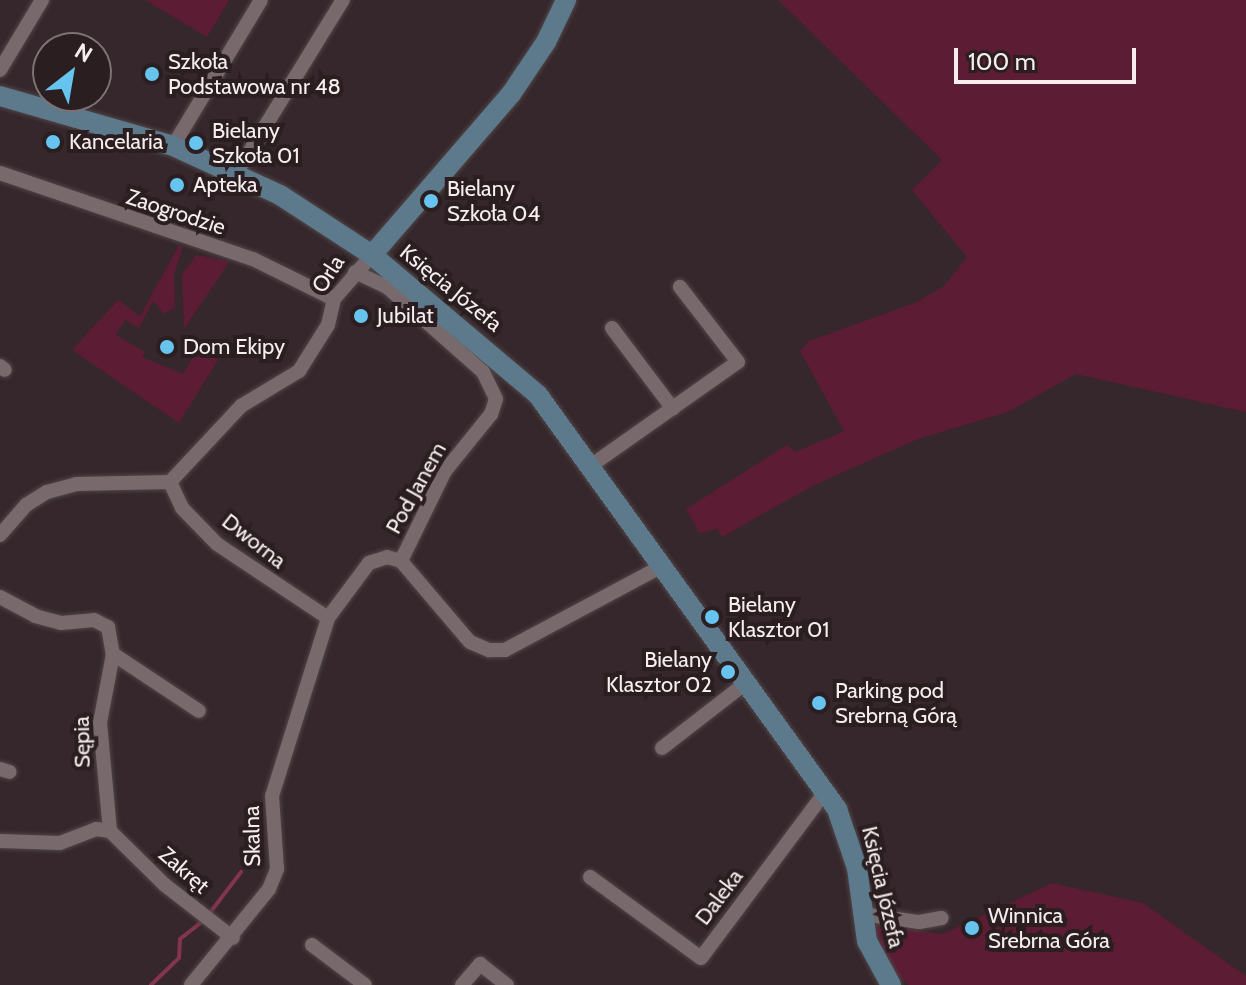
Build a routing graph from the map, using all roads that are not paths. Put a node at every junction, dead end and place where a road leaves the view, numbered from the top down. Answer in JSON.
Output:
{"nodes":[{"id":1,"x":42,"y":0,"type":"edge"},
{"id":2,"x":261,"y":0,"type":"edge"},
{"id":3,"x":343,"y":0,"type":"edge"},
{"id":4,"x":566,"y":0,"type":"edge"},
{"id":5,"x":0,"y":70,"type":"edge"},
{"id":6,"x":0,"y":96,"type":"edge"},
{"id":7,"x":173,"y":146,"type":"junction"},
{"id":8,"x":237,"y":172,"type":"junction"},
{"id":9,"x":0,"y":173,"type":"edge"},
{"id":10,"x":372,"y":255,"type":"junction"},
{"id":11,"x":355,"y":272,"type":"junction"},
{"id":12,"x":680,"y":287,"type":"dead end"},
{"id":13,"x":334,"y":299,"type":"junction"},
{"id":14,"x":612,"y":328,"type":"dead end"},
{"id":15,"x":673,"y":409,"type":"junction"},
{"id":16,"x":589,"y":467,"type":"junction"},
{"id":17,"x":170,"y":482,"type":"junction"},
{"id":18,"x":0,"y":535,"type":"edge"},
{"id":19,"x":401,"y":561,"type":"junction"},
{"id":20,"x":662,"y":566,"type":"junction"},
{"id":21,"x":0,"y":597,"type":"edge"},
{"id":22,"x":328,"y":618,"type":"junction"},
{"id":23,"x":113,"y":654,"type":"junction"},
{"id":24,"x":747,"y":682,"type":"junction"},
{"id":25,"x":199,"y":711,"type":"dead end"},
{"id":26,"x":662,"y":748,"type":"dead end"},
{"id":27,"x":826,"y":791,"type":"junction"},
{"id":28,"x":110,"y":831,"type":"junction"},
{"id":29,"x":0,"y":841,"type":"edge"},
{"id":30,"x":590,"y":877,"type":"dead end"},
{"id":31,"x":862,"y":914,"type":"junction"},
{"id":32,"x":942,"y":918,"type":"dead end"},
{"id":33,"x":233,"y":938,"type":"junction"},
{"id":34,"x":312,"y":945,"type":"dead end"},
{"id":35,"x":191,"y":985,"type":"edge"},
{"id":36,"x":365,"y":985,"type":"edge"},
{"id":37,"x":462,"y":985,"type":"edge"},
{"id":38,"x":507,"y":985,"type":"edge"},
{"id":39,"x":891,"y":985,"type":"edge"}],
"edges":[{"from":1,"to":5,"type":"street"},
{"from":2,"to":7,"type":"street"},
{"from":3,"to":8,"type":"street"},
{"from":4,"to":10,"type":"street","name":"Orla"},
{"from":6,"to":7,"type":"street","name":"Księcia Józefa"},
{"from":7,"to":8,"type":"street","name":"Księcia Józefa"},
{"from":8,"to":10,"type":"street","name":"Księcia Józefa"},
{"from":9,"to":13,"type":"street","name":"Zaogrodzie"},
{"from":10,"to":11,"type":"street","name":"Orla"},
{"from":10,"to":16,"type":"street","name":"Księcia Józefa"},
{"from":11,"to":13,"type":"street","name":"Orla"},
{"from":11,"to":19,"type":"street","name":"Pod Janem"},
{"from":12,"to":15,"type":"street"},
{"from":13,"to":17,"type":"street","name":"Orla"},
{"from":14,"to":15,"type":"street"},
{"from":15,"to":16,"type":"street"},
{"from":16,"to":20,"type":"street","name":"Księcia Józefa"},
{"from":17,"to":18,"type":"street"},
{"from":17,"to":22,"type":"street","name":"Dworna"},
{"from":19,"to":20,"type":"street","name":"Pod Janem"},
{"from":19,"to":22,"type":"street","name":"Pod Janem"},
{"from":20,"to":24,"type":"street","name":"Księcia Józefa"},
{"from":21,"to":23,"type":"street"},
{"from":22,"to":33,"type":"street","name":"Skalna"},
{"from":23,"to":25,"type":"street"},
{"from":23,"to":28,"type":"street","name":"Sępia"},
{"from":24,"to":26,"type":"street"},
{"from":24,"to":27,"type":"street","name":"Księcia Józefa"},
{"from":27,"to":30,"type":"street","name":"Daleka"},
{"from":27,"to":31,"type":"street","name":"Księcia Józefa"},
{"from":28,"to":29,"type":"street"},
{"from":28,"to":33,"type":"street","name":"Zakręt"},
{"from":31,"to":32,"type":"street"},
{"from":31,"to":39,"type":"street","name":"Księcia Józefa"},
{"from":33,"to":35,"type":"street","name":"Skalna"},
{"from":34,"to":36,"type":"street"},
{"from":37,"to":38,"type":"street"}]}
